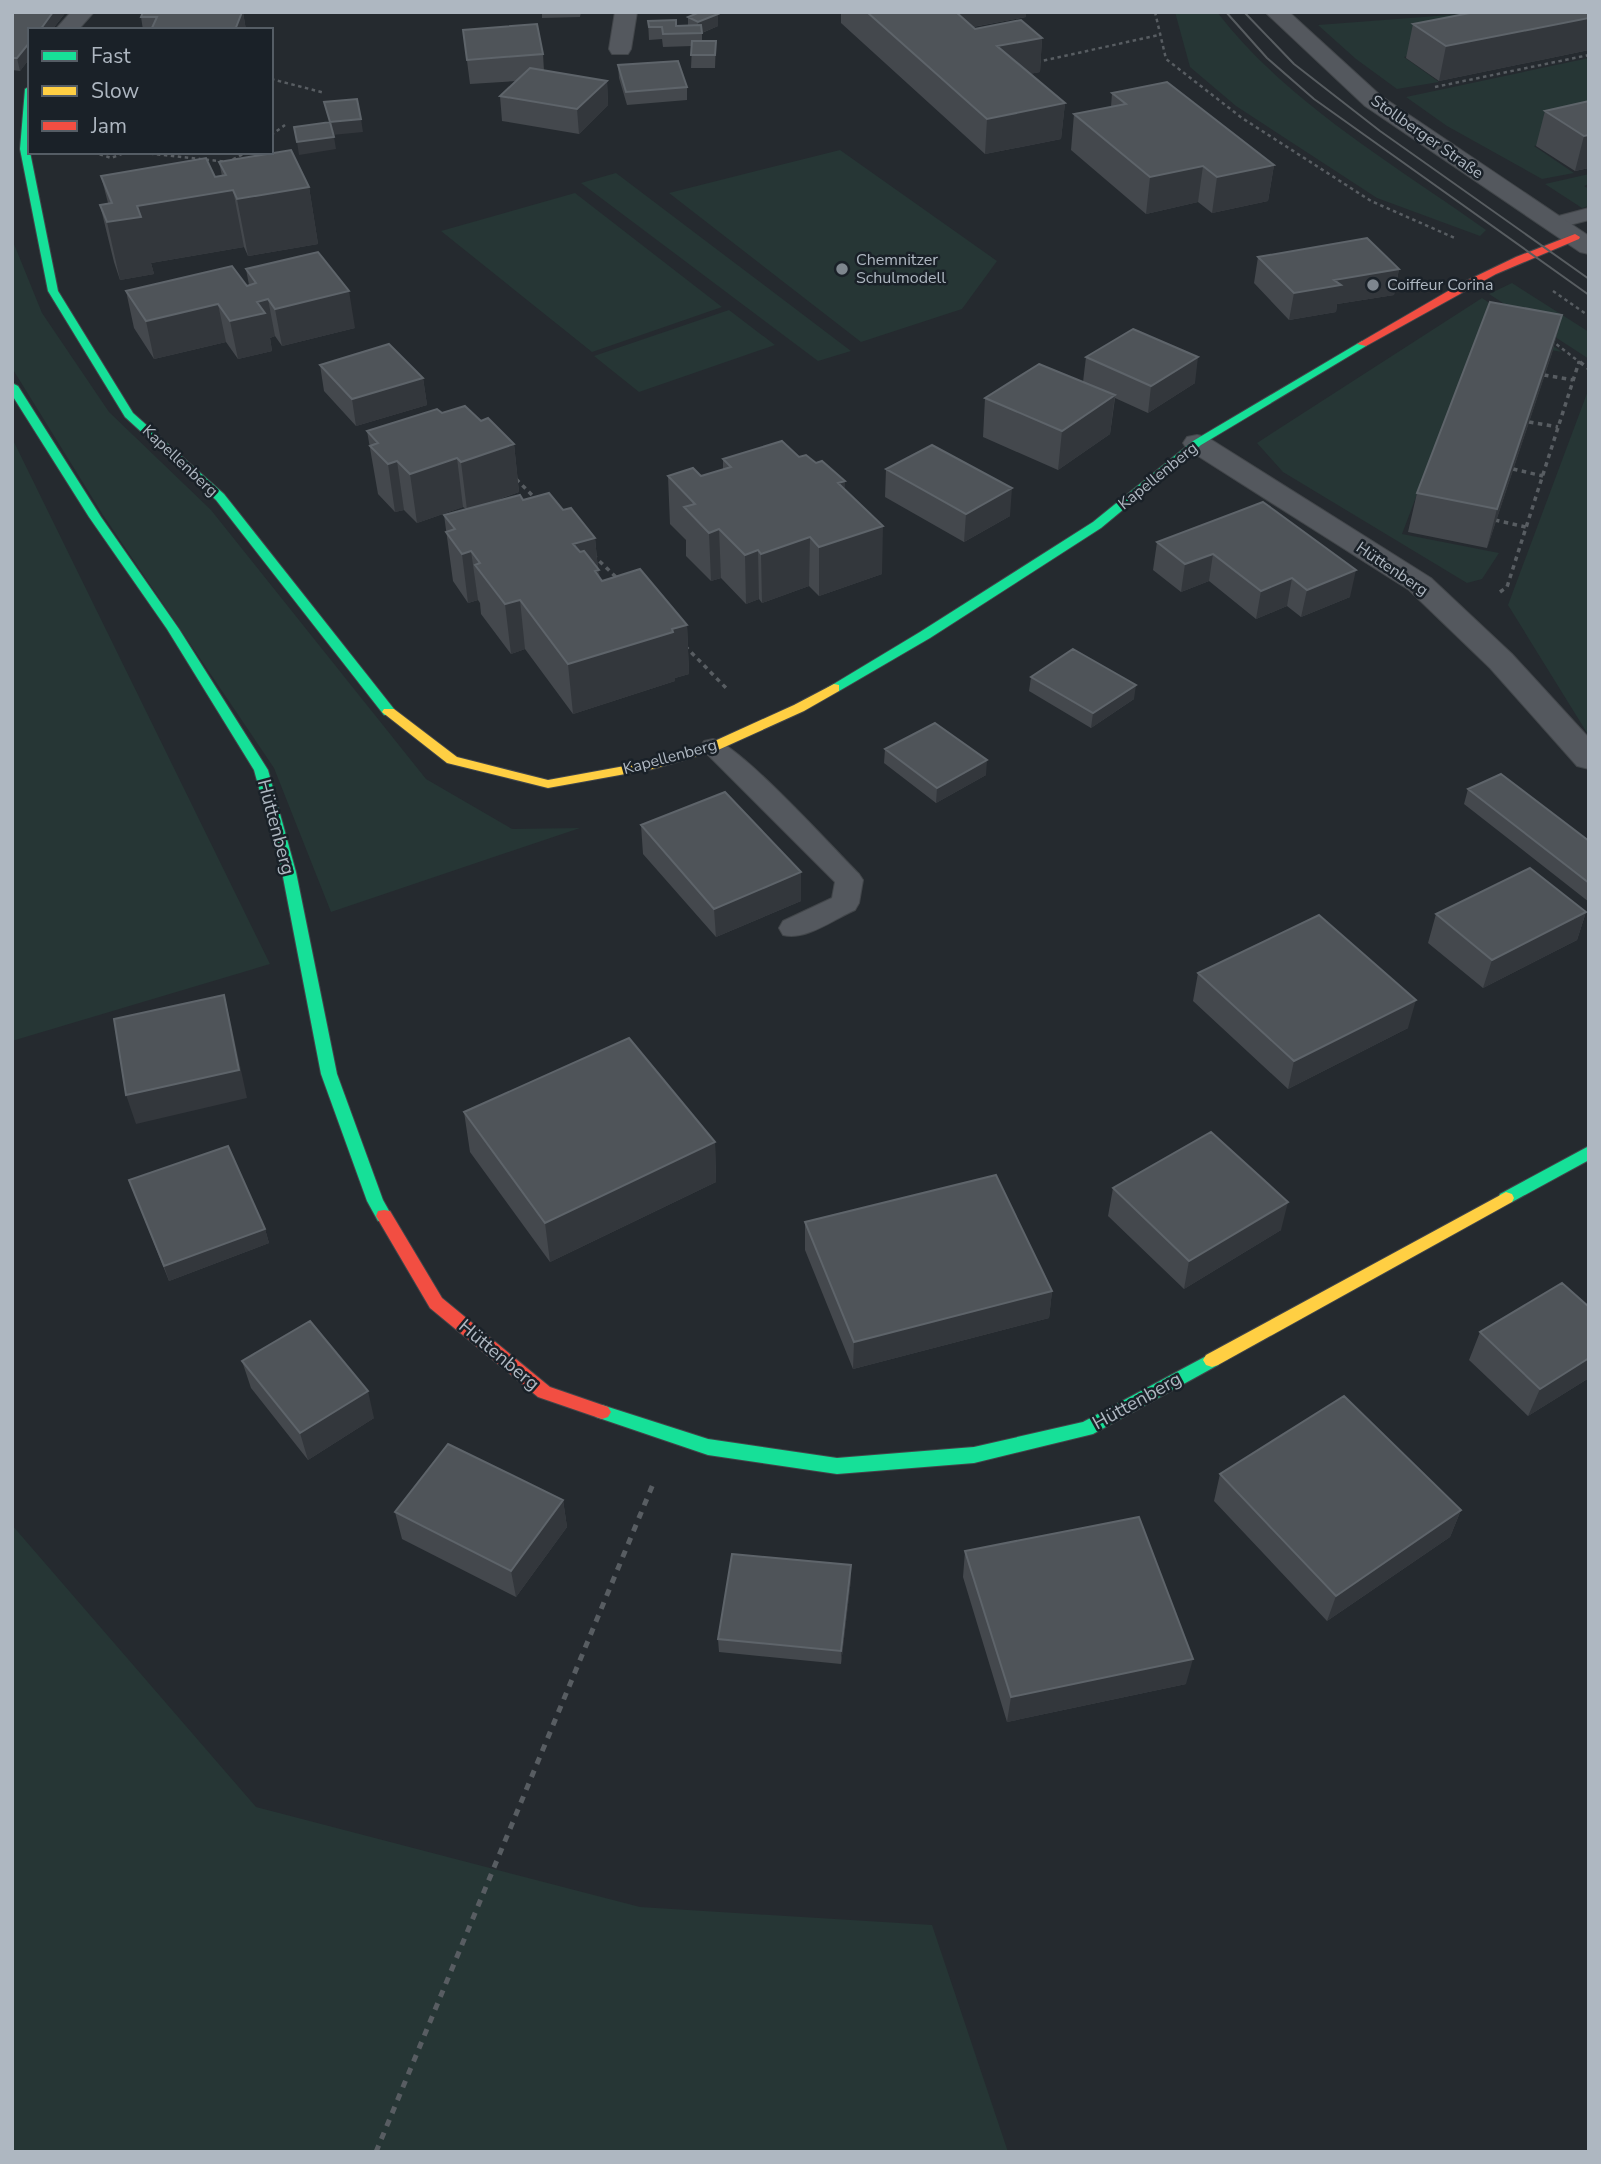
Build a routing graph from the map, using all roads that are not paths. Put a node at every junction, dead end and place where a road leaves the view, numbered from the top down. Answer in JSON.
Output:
{"nodes":[{"id":1,"x":83,"y":12,"type":"edge"},
{"id":2,"x":626,"y":12,"type":"edge"},
{"id":3,"x":1276,"y":12,"type":"edge"},
{"id":4,"x":68,"y":28,"type":"edge"},
{"id":5,"x":620,"y":49,"type":"dead end"},
{"id":6,"x":28,"y":101,"type":"edge"},
{"id":7,"x":19,"y":154,"type":"edge"},
{"id":8,"x":1589,"y":214,"type":"edge"},
{"id":9,"x":1553,"y":223,"type":"junction"},
{"id":10,"x":1582,"y":242,"type":"edge"},
{"id":11,"x":12,"y":386,"type":"edge"},
{"id":12,"x":1196,"y":443,"type":"junction"},
{"id":13,"x":713,"y":747,"type":"junction"},
{"id":14,"x":1589,"y":758,"type":"edge"},
{"id":15,"x":793,"y":928,"type":"dead end"},
{"id":16,"x":1589,"y":1152,"type":"edge"}],
"edges":[{"from":1,"to":4,"type":"street"},
{"from":2,"to":5,"type":"street"},
{"from":3,"to":9,"type":"street","name":"Stollberger Straße"},
{"from":6,"to":7,"type":"street","name":"Kapellenberg"},
{"from":7,"to":13,"type":"street","name":"Kapellenberg"},
{"from":8,"to":9,"type":"lane"},
{"from":9,"to":10,"type":"street","name":"Stollberger Straße"},
{"from":10,"to":12,"type":"street","name":"Kapellenberg"},
{"from":11,"to":16,"type":"street","name":"Hüttenberg"},
{"from":12,"to":13,"type":"street","name":"Kapellenberg"},
{"from":12,"to":14,"type":"street","name":"Hüttenberg"},
{"from":13,"to":15,"type":"lane"}]}
